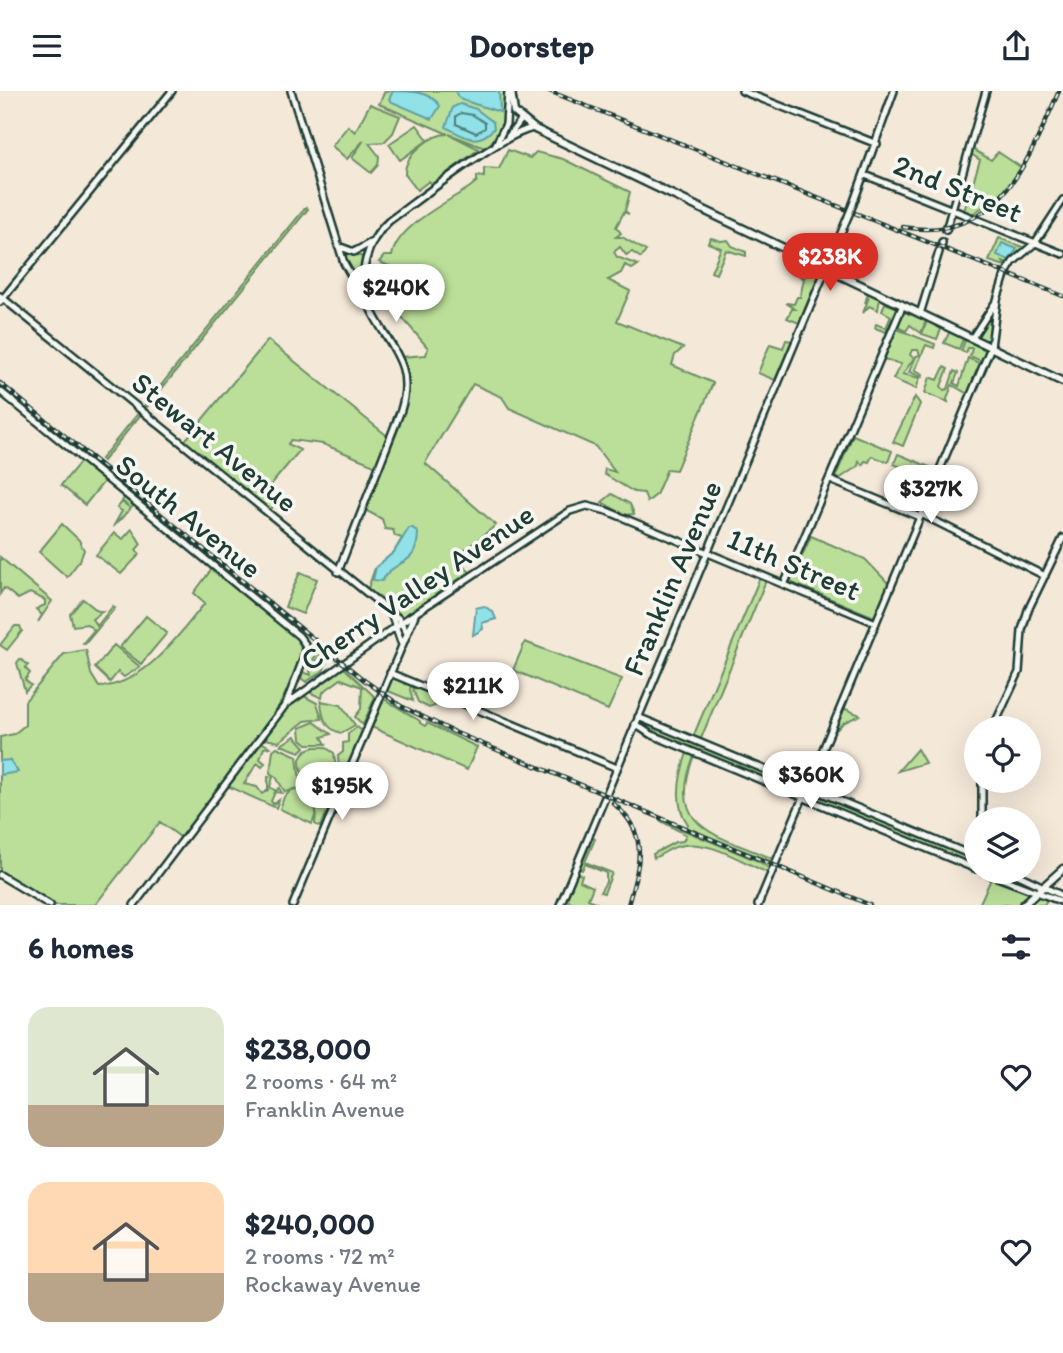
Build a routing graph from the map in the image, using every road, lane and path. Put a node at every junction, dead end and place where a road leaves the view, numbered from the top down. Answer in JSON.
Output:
{"nodes":[{"id":1,"x":169,"y":91,"type":"edge"},
{"id":2,"x":291,"y":91,"type":"edge"},
{"id":3,"x":509,"y":91,"type":"edge"},
{"id":4,"x":742,"y":91,"type":"edge"},
{"id":5,"x":894,"y":91,"type":"edge"},
{"id":6,"x":986,"y":91,"type":"edge"},
{"id":7,"x":520,"y":120,"type":"junction"},
{"id":8,"x":533,"y":128,"type":"junction"},
{"id":9,"x":501,"y":144,"type":"junction"},
{"id":10,"x":877,"y":144,"type":"junction"},
{"id":11,"x":491,"y":150,"type":"junction"},
{"id":12,"x":865,"y":175,"type":"junction"},
{"id":13,"x":1063,"y":200,"type":"edge"},
{"id":14,"x":952,"y":209,"type":"junction"},
{"id":15,"x":946,"y":230,"type":"tunnel mouth"},
{"id":16,"x":374,"y":238,"type":"junction"},
{"id":17,"x":1035,"y":243,"type":"junction"},
{"id":18,"x":338,"y":246,"type":"junction"},
{"id":19,"x":939,"y":252,"type":"tunnel mouth"},
{"id":20,"x":1063,"y":254,"type":"edge"},
{"id":21,"x":366,"y":258,"type":"junction"},
{"id":22,"x":827,"y":269,"type":"junction"},
{"id":23,"x":1,"y":298,"type":"edge"},
{"id":24,"x":997,"y":300,"type":"junction"},
{"id":25,"x":368,"y":304,"type":"junction"},
{"id":26,"x":902,"y":306,"type":"junction"},
{"id":27,"x":920,"y":314,"type":"junction"},
{"id":28,"x":972,"y":338,"type":"junction"},
{"id":29,"x":991,"y":347,"type":"junction"},
{"id":30,"x":1063,"y":382,"type":"edge"},
{"id":31,"x":0,"y":391,"type":"edge"},
{"id":32,"x":830,"y":479,"type":"junction"},
{"id":33,"x":578,"y":507,"type":"joint"},
{"id":34,"x":921,"y":516,"type":"junction"},
{"id":35,"x":1063,"y":538,"type":"edge"},
{"id":36,"x":707,"y":552,"type":"junction"},
{"id":37,"x":338,"y":572,"type":"junction"},
{"id":38,"x":1045,"y":576,"type":"junction"},
{"id":39,"x":784,"y":585,"type":"junction"},
{"id":40,"x":416,"y":613,"type":"junction"},
{"id":41,"x":876,"y":623,"type":"junction"},
{"id":42,"x":399,"y":624,"type":"junction"},
{"id":43,"x":407,"y":633,"type":"junction"},
{"id":44,"x":400,"y":648,"type":"junction"},
{"id":45,"x":390,"y":673,"type":"junction"},
{"id":46,"x":293,"y":687,"type":"junction"},
{"id":47,"x":302,"y":692,"type":"junction"},
{"id":48,"x":284,"y":708,"type":"junction"},
{"id":49,"x":278,"y":716,"type":"junction"},
{"id":50,"x":999,"y":716,"type":"edge"},
{"id":51,"x":638,"y":717,"type":"junction"},
{"id":52,"x":635,"y":724,"type":"junction"},
{"id":53,"x":674,"y":731,"type":"junction"},
{"id":54,"x":669,"y":742,"type":"junction"},
{"id":55,"x":617,"y":768,"type":"junction"},
{"id":56,"x":807,"y":787,"type":"junction"},
{"id":57,"x":803,"y":797,"type":"junction"},
{"id":58,"x":964,"y":852,"type":"edge"},
{"id":59,"x":964,"y":864,"type":"edge"},
{"id":60,"x":1063,"y":869,"type":"edge"},
{"id":61,"x":0,"y":875,"type":"edge"},
{"id":62,"x":1013,"y":884,"type":"edge"},
{"id":63,"x":1031,"y":884,"type":"edge"},
{"id":64,"x":1040,"y":890,"type":"junction"},
{"id":65,"x":1063,"y":899,"type":"edge"},
{"id":66,"x":50,"y":905,"type":"edge"},
{"id":67,"x":134,"y":905,"type":"edge"},
{"id":68,"x":293,"y":905,"type":"edge"},
{"id":69,"x":560,"y":905,"type":"edge"},
{"id":70,"x":758,"y":905,"type":"edge"},
{"id":71,"x":1023,"y":905,"type":"edge"}],
"edges":[{"from":1,"to":23,"type":"main road"},
{"from":2,"to":18,"type":"main road"},
{"from":3,"to":7,"type":"main road"},
{"from":3,"to":11,"type":"main road"},
{"from":4,"to":10,"type":"main road"},
{"from":5,"to":10,"type":"main road","name":"Franklin Avenue"},
{"from":6,"to":14,"type":"main road"},
{"from":7,"to":8,"type":"main road"},
{"from":7,"to":9,"type":"main road"},
{"from":8,"to":9,"type":"main road"},
{"from":8,"to":22,"type":"main road"},
{"from":9,"to":11,"type":"main road"},
{"from":10,"to":12,"type":"main road","name":"Franklin Avenue"},
{"from":11,"to":16,"type":"main road"},
{"from":12,"to":14,"type":"main road","name":"2nd Street"},
{"from":12,"to":22,"type":"main road","name":"Franklin Avenue","bridge":true},
{"from":13,"to":17,"type":"main road"},
{"from":14,"to":15,"type":"main road"},
{"from":14,"to":17,"type":"main road","name":"2nd Street"},
{"from":16,"to":18,"type":"main road"},
{"from":16,"to":21,"type":"main road"},
{"from":17,"to":20,"type":"main road","name":"2nd Street"},
{"from":17,"to":24,"type":"main road"},
{"from":18,"to":21,"type":"main road"},
{"from":18,"to":25,"type":"main road"},
{"from":19,"to":27,"type":"main road"},
{"from":21,"to":25,"type":"main road"},
{"from":22,"to":26,"type":"main road"},
{"from":22,"to":36,"type":"main road","name":"Franklin Avenue"},
{"from":23,"to":37,"type":"main road","name":"Stewart Avenue"},
{"from":24,"to":28,"type":"main road"},
{"from":24,"to":29,"type":"main road"},
{"from":25,"to":37,"type":"main road"},
{"from":26,"to":27,"type":"main road"},
{"from":26,"to":32,"type":"main road"},
{"from":27,"to":28,"type":"main road"},
{"from":28,"to":29,"type":"main road"},
{"from":29,"to":30,"type":"main road"},
{"from":29,"to":34,"type":"main road"},
{"from":31,"to":46,"type":"main road","name":"South Avenue"},
{"from":32,"to":34,"type":"main road"},
{"from":32,"to":39,"type":"main road"},
{"from":33,"to":36,"type":"main road","name":"11th Street"},
{"from":33,"to":40,"type":"main road","name":"Cherry Valley Avenue"},
{"from":34,"to":38,"type":"main road"},
{"from":34,"to":41,"type":"main road"},
{"from":35,"to":38,"type":"main road"},
{"from":36,"to":39,"type":"main road","name":"11th Street"},
{"from":36,"to":51,"type":"main road","name":"Franklin Avenue"},
{"from":37,"to":42,"type":"main road","name":"Stewart Avenue"},
{"from":38,"to":50,"type":"main road"},
{"from":39,"to":41,"type":"main road","name":"11th Street"},
{"from":40,"to":42,"type":"main road","name":"Cherry Valley Avenue"},
{"from":40,"to":43,"type":"main road"},
{"from":41,"to":56,"type":"main road"},
{"from":42,"to":43,"type":"main road"},
{"from":42,"to":44,"type":"main road"},
{"from":42,"to":47,"type":"main road","name":"Cherry Valley Avenue"},
{"from":43,"to":44,"type":"main road"},
{"from":44,"to":45,"type":"main road"},
{"from":45,"to":55,"type":"main road"},
{"from":45,"to":68,"type":"main road"},
{"from":46,"to":47,"type":"main road"},
{"from":46,"to":48,"type":"main road"},
{"from":46,"to":49,"type":"main road"},
{"from":47,"to":48,"type":"main road","name":"Cherry Valley Avenue"},
{"from":48,"to":49,"type":"main road"},
{"from":49,"to":67,"type":"main road"},
{"from":51,"to":52,"type":"main road","name":"Franklin Avenue"},
{"from":51,"to":53,"type":"main road"},
{"from":52,"to":54,"type":"main road"},
{"from":52,"to":55,"type":"main road","name":"Franklin Avenue"},
{"from":53,"to":54,"type":"main road"},
{"from":53,"to":56,"type":"main road"},
{"from":54,"to":57,"type":"main road"},
{"from":55,"to":69,"type":"main road","name":"Franklin Avenue"},
{"from":56,"to":57,"type":"main road"},
{"from":56,"to":58,"type":"main road"},
{"from":57,"to":59,"type":"main road"},
{"from":57,"to":70,"type":"main road"},
{"from":60,"to":64,"type":"main road"},
{"from":61,"to":66,"type":"main road"},
{"from":62,"to":64,"type":"main road"},
{"from":63,"to":64,"type":"main road"},
{"from":64,"to":65,"type":"main road"},
{"from":64,"to":71,"type":"main road"}]}
